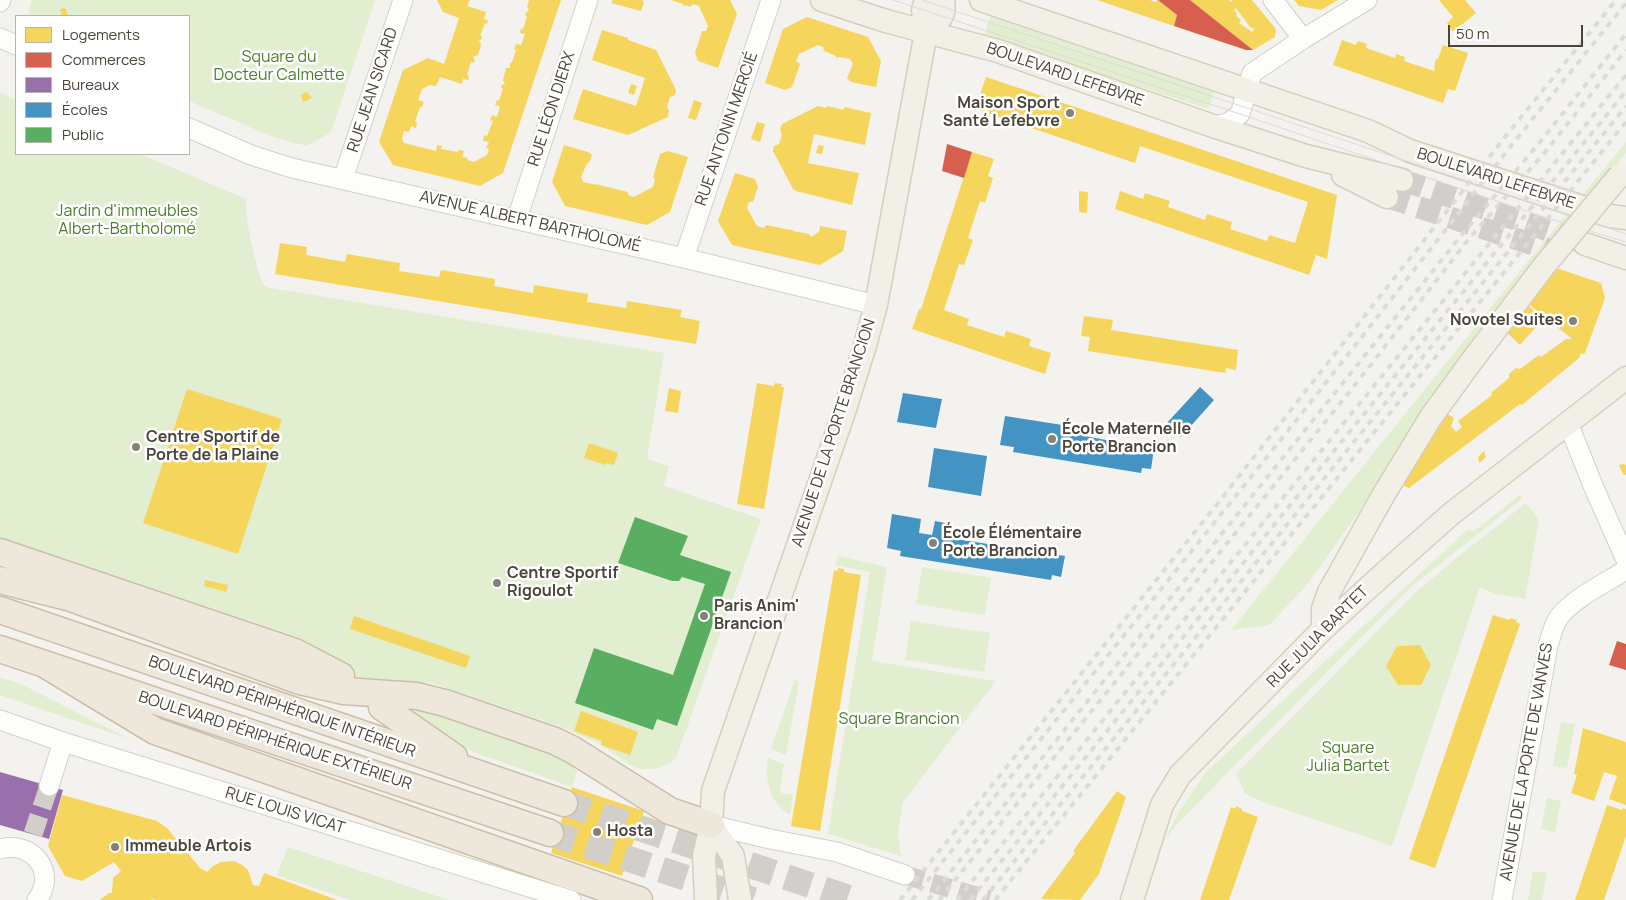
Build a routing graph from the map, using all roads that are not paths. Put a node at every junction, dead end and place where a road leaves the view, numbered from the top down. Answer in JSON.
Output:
{"nodes":[{"id":1,"x":403,"y":0,"type":"edge"},
{"id":2,"x":588,"y":0,"type":"edge"},
{"id":3,"x":771,"y":0,"type":"edge"},
{"id":4,"x":822,"y":0,"type":"edge"},
{"id":5,"x":926,"y":0,"type":"edge"},
{"id":6,"x":943,"y":0,"type":"edge"},
{"id":7,"x":981,"y":0,"type":"edge"},
{"id":8,"x":1273,"y":0,"type":"edge"},
{"id":9,"x":1367,"y":0,"type":"edge"},
{"id":10,"x":926,"y":32,"type":"junction"},
{"id":11,"x":0,"y":38,"type":"edge"},
{"id":12,"x":1303,"y":38,"type":"junction"},
{"id":13,"x":15,"y":46,"type":"edge"},
{"id":14,"x":1246,"y":90,"type":"junction"},
{"id":15,"x":1213,"y":126,"type":"junction"},
{"id":16,"x":190,"y":128,"type":"edge"},
{"id":17,"x":1368,"y":131,"type":"junction"},
{"id":18,"x":1306,"y":156,"type":"junction"},
{"id":19,"x":1626,"y":167,"type":"edge"},
{"id":20,"x":343,"y":180,"type":"junction"},
{"id":21,"x":1402,"y":180,"type":"tunnel mouth"},
{"id":22,"x":1387,"y":197,"type":"tunnel mouth"},
{"id":23,"x":1626,"y":212,"type":"edge"},
{"id":24,"x":1626,"y":218,"type":"edge"},
{"id":25,"x":517,"y":219,"type":"junction"},
{"id":26,"x":1585,"y":244,"type":"tunnel mouth"},
{"id":27,"x":684,"y":258,"type":"junction"},
{"id":28,"x":1626,"y":258,"type":"edge"},
{"id":29,"x":876,"y":305,"type":"junction"},
{"id":30,"x":1626,"y":378,"type":"edge"},
{"id":31,"x":1568,"y":423,"type":"junction"},
{"id":32,"x":0,"y":552,"type":"edge"},
{"id":33,"x":1626,"y":560,"type":"edge"},
{"id":34,"x":1626,"y":570,"type":"edge"},
{"id":35,"x":0,"y":580,"type":"edge"},
{"id":36,"x":0,"y":610,"type":"edge"},
{"id":37,"x":1323,"y":629,"type":"junction"},
{"id":38,"x":0,"y":649,"type":"edge"},
{"id":39,"x":46,"y":665,"type":"junction"},
{"id":40,"x":341,"y":676,"type":"dead end"},
{"id":41,"x":382,"y":707,"type":"dead end"},
{"id":42,"x":0,"y":720,"type":"edge"},
{"id":43,"x":63,"y":742,"type":"junction"},
{"id":44,"x":479,"y":775,"type":"junction"},
{"id":45,"x":49,"y":786,"type":"tunnel mouth"},
{"id":46,"x":564,"y":803,"type":"tunnel mouth"},
{"id":47,"x":711,"y":825,"type":"junction"},
{"id":48,"x":550,"y":833,"type":"tunnel mouth"},
{"id":49,"x":0,"y":849,"type":"edge"},
{"id":50,"x":905,"y":874,"type":"tunnel mouth"},
{"id":51,"x":37,"y":900,"type":"edge"},
{"id":52,"x":571,"y":900,"type":"edge"},
{"id":53,"x":639,"y":900,"type":"edge"},
{"id":54,"x":706,"y":900,"type":"edge"},
{"id":55,"x":740,"y":900,"type":"edge"},
{"id":56,"x":1132,"y":900,"type":"edge"},
{"id":57,"x":1502,"y":900,"type":"edge"}],
"edges":[{"from":1,"to":20,"type":"street","name":"RUE JEAN SICARD"},
{"from":2,"to":25,"type":"street","name":"RUE LÉON DIERX"},
{"from":3,"to":27,"type":"street","name":"RUE ANTONIN MERCIÉ"},
{"from":4,"to":10,"type":"main road","name":"BOULEVARD LEFEBVRE"},
{"from":5,"to":10,"type":"main road","name":"AVENUE DE LA PORTE BRANCION"},
{"from":6,"to":10,"type":"main road"},
{"from":7,"to":14,"type":"main road","name":"BOULEVARD LEFEBVRE"},
{"from":8,"to":12,"type":"street"},
{"from":9,"to":12,"type":"street"},
{"from":10,"to":15,"type":"main road","name":"BOULEVARD LEFEBVRE"},
{"from":10,"to":29,"type":"main road","name":"AVENUE DE LA PORTE BRANCION"},
{"from":11,"to":13,"type":"street"},
{"from":12,"to":14,"type":"street"},
{"from":14,"to":15,"type":"street"},
{"from":14,"to":17,"type":"main road","name":"BOULEVARD LEFEBVRE"},
{"from":15,"to":18,"type":"main road","name":"BOULEVARD LEFEBVRE"},
{"from":16,"to":20,"type":"street","name":"AVENUE ALBERT BARTHOLOMÉ"},
{"from":17,"to":23,"type":"main road","name":"BOULEVARD LEFEBVRE"},
{"from":17,"to":24,"type":"main road","name":"BOULEVARD LEFEBVRE"},
{"from":18,"to":21,"type":"main road","name":"BOULEVARD LEFEBVRE"},
{"from":18,"to":22,"type":"main road","name":"BOULEVARD LEFEBVRE"},
{"from":19,"to":37,"type":"main road","bridge":true},
{"from":20,"to":25,"type":"street","name":"AVENUE ALBERT BARTHOLOMÉ"},
{"from":25,"to":27,"type":"street","name":"AVENUE ALBERT BARTHOLOMÉ"},
{"from":26,"to":28,"type":"main road"},
{"from":27,"to":29,"type":"street","name":"AVENUE ALBERT BARTHOLOMÉ"},
{"from":29,"to":47,"type":"main road","name":"AVENUE DE LA PORTE BRANCION"},
{"from":30,"to":31,"type":"main road","name":"RUE JULIA BARTET"},
{"from":31,"to":33,"type":"street"},
{"from":31,"to":37,"type":"main road","name":"RUE JULIA BARTET"},
{"from":32,"to":40,"type":"highway"},
{"from":34,"to":57,"type":"street","name":"AVENUE DE LA PORTE DE VANVES"},
{"from":35,"to":47,"type":"highway"},
{"from":36,"to":44,"type":"highway","name":"BOULEVARD PÉRIPHÉRIQUE INTÉRIEUR"},
{"from":37,"to":56,"type":"main road","name":"RUE JULIA BARTET"},
{"from":38,"to":39,"type":"highway","name":"BOULEVARD PÉRIPHÉRIQUE EXTÉRIEUR"},
{"from":39,"to":48,"type":"highway","name":"BOULEVARD PÉRIPHÉRIQUE EXTÉRIEUR"},
{"from":39,"to":53,"type":"highway"},
{"from":41,"to":44,"type":"highway"},
{"from":42,"to":43,"type":"street","name":"RUE LOUIS VICAT"},
{"from":43,"to":45,"type":"street"},
{"from":43,"to":52,"type":"street","name":"RUE LOUIS VICAT"},
{"from":44,"to":46,"type":"highway","name":"BOULEVARD PÉRIPHÉRIQUE INTÉRIEUR"},
{"from":47,"to":50,"type":"street"},
{"from":47,"to":54,"type":"main road","name":"AVENUE DE LA PORTE BRANCION"},
{"from":47,"to":55,"type":"main road"},
{"from":49,"to":51,"type":"street"}]}
